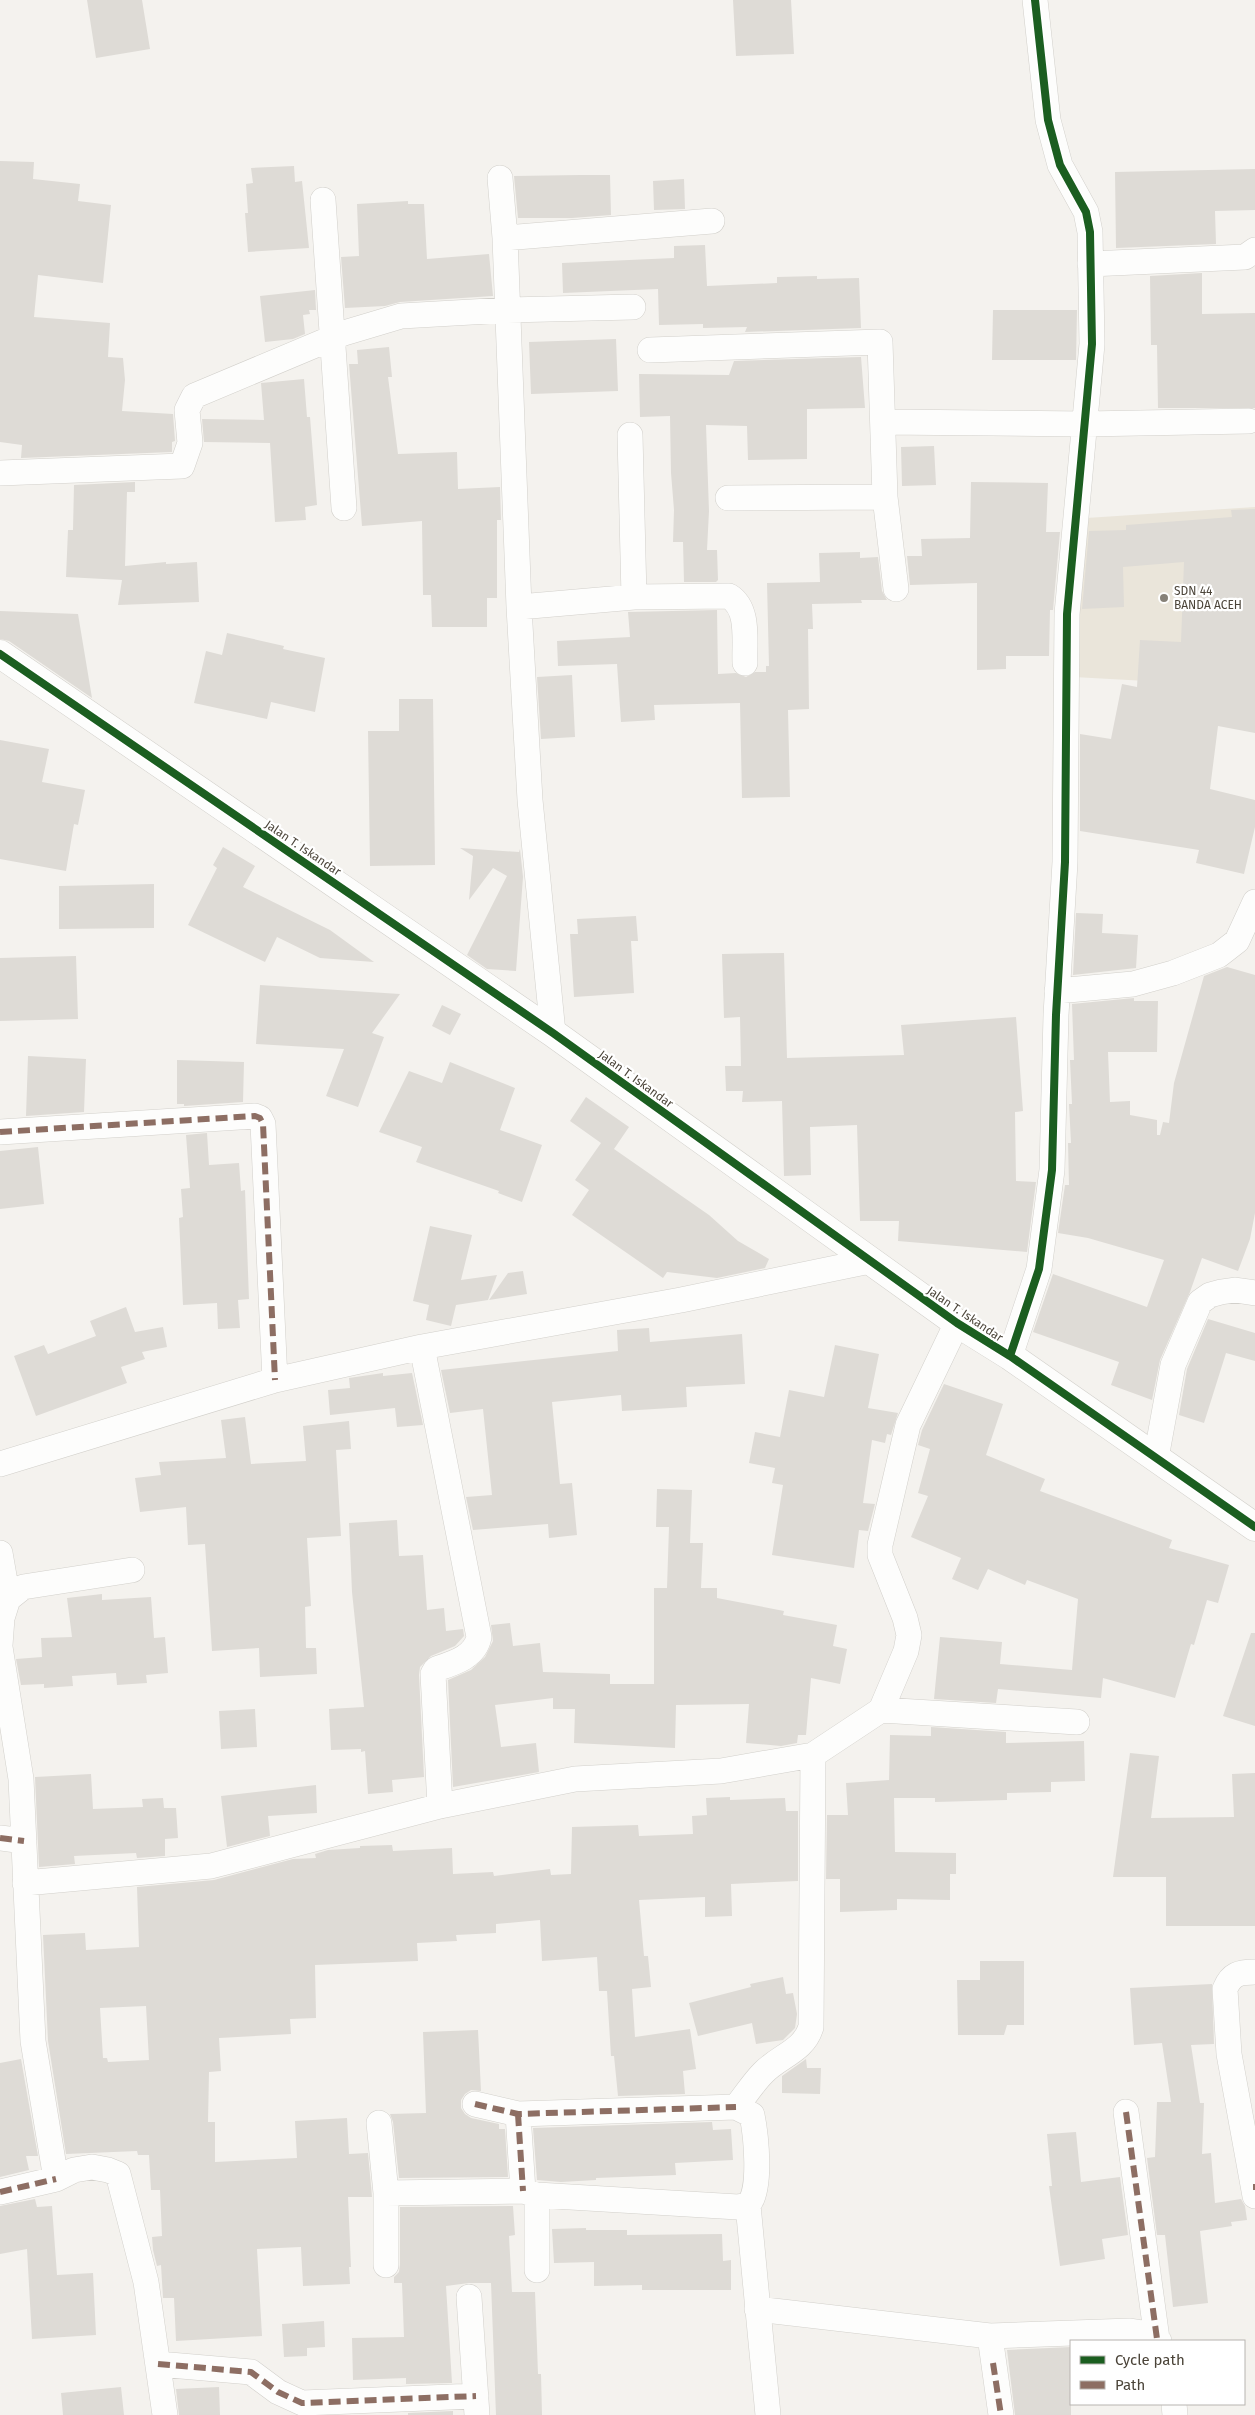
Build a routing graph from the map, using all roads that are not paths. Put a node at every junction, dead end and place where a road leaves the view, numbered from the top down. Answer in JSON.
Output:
{"nodes":[{"id":1,"x":1035,"y":0,"type":"edge"},
{"id":2,"x":500,"y":178,"type":"dead end"},
{"id":3,"x":323,"y":200,"type":"dead end"},
{"id":4,"x":712,"y":221,"type":"dead end"},
{"id":5,"x":505,"y":238,"type":"junction"},
{"id":6,"x":1255,"y":250,"type":"edge"},
{"id":7,"x":1090,"y":264,"type":"junction"},
{"id":8,"x":633,"y":307,"type":"dead end"},
{"id":9,"x":507,"y":310,"type":"junction"},
{"id":10,"x":332,"y":338,"type":"junction"},
{"id":11,"x":650,"y":350,"type":"dead end"},
{"id":12,"x":883,"y":422,"type":"junction"},
{"id":13,"x":1249,"y":422,"type":"dead end"},
{"id":14,"x":1085,"y":424,"type":"junction"},
{"id":15,"x":630,"y":434,"type":"dead end"},
{"id":16,"x":0,"y":473,"type":"edge"},
{"id":17,"x":885,"y":497,"type":"junction"},
{"id":18,"x":728,"y":498,"type":"dead end"},
{"id":19,"x":344,"y":508,"type":"dead end"},
{"id":20,"x":896,"y":589,"type":"dead end"},
{"id":21,"x":634,"y":597,"type":"junction"},
{"id":22,"x":519,"y":607,"type":"junction"},
{"id":23,"x":0,"y":654,"type":"edge"},
{"id":24,"x":745,"y":663,"type":"dead end"},
{"id":25,"x":1255,"y":902,"type":"edge"},
{"id":26,"x":1057,"y":991,"type":"junction"},
{"id":27,"x":552,"y":1033,"type":"junction"},
{"id":28,"x":0,"y":1132,"type":"edge"},
{"id":29,"x":870,"y":1261,"type":"junction"},
{"id":30,"x":1255,"y":1293,"type":"edge"},
{"id":31,"x":956,"y":1323,"type":"junction"},
{"id":32,"x":422,"y":1347,"type":"junction"},
{"id":33,"x":1010,"y":1356,"type":"junction"},
{"id":34,"x":275,"y":1380,"type":"junction"},
{"id":35,"x":1156,"y":1458,"type":"junction"},
{"id":36,"x":0,"y":1464,"type":"edge"},
{"id":37,"x":1255,"y":1527,"type":"edge"},
{"id":38,"x":0,"y":1553,"type":"edge"},
{"id":39,"x":132,"y":1570,"type":"dead end"},
{"id":40,"x":8,"y":1599,"type":"junction"},
{"id":41,"x":0,"y":1646,"type":"edge"},
{"id":42,"x":881,"y":1710,"type":"junction"},
{"id":43,"x":1077,"y":1722,"type":"dead end"},
{"id":44,"x":813,"y":1755,"type":"junction"},
{"id":45,"x":440,"y":1806,"type":"junction"},
{"id":46,"x":12,"y":1840,"type":"edge"},
{"id":47,"x":26,"y":1883,"type":"junction"},
{"id":48,"x":1255,"y":1972,"type":"edge"},
{"id":49,"x":475,"y":2104,"type":"dead end"},
{"id":50,"x":736,"y":2107,"type":"junction"},
{"id":51,"x":1126,"y":2112,"type":"dead end"},
{"id":52,"x":518,"y":2114,"type":"junction"},
{"id":53,"x":379,"y":2122,"type":"dead end"},
{"id":54,"x":56,"y":2179,"type":"junction"},
{"id":55,"x":1254,"y":2190,"type":"edge"},
{"id":56,"x":0,"y":2192,"type":"edge"},
{"id":57,"x":386,"y":2192,"type":"junction"},
{"id":58,"x":530,"y":2193,"type":"junction"},
{"id":59,"x":748,"y":2205,"type":"junction"},
{"id":60,"x":386,"y":2265,"type":"dead end"},
{"id":61,"x":537,"y":2270,"type":"dead end"},
{"id":62,"x":469,"y":2297,"type":"dead end"},
{"id":63,"x":757,"y":2309,"type":"junction"},
{"id":64,"x":990,"y":2336,"type":"junction"},
{"id":65,"x":1158,"y":2340,"type":"edge"},
{"id":66,"x":158,"y":2364,"type":"junction"},
{"id":67,"x":476,"y":2406,"type":"edge"},
{"id":68,"x":165,"y":2415,"type":"edge"},
{"id":69,"x":768,"y":2415,"type":"edge"},
{"id":70,"x":1001,"y":2415,"type":"edge"}],
"edges":[{"from":1,"to":7,"type":"street"},
{"from":2,"to":5,"type":"street"},
{"from":3,"to":10,"type":"street"},
{"from":4,"to":5,"type":"street"},
{"from":5,"to":9,"type":"street"},
{"from":6,"to":7,"type":"street"},
{"from":7,"to":14,"type":"street"},
{"from":8,"to":9,"type":"street"},
{"from":9,"to":10,"type":"street"},
{"from":9,"to":22,"type":"street"},
{"from":10,"to":16,"type":"street"},
{"from":10,"to":19,"type":"street"},
{"from":11,"to":12,"type":"street"},
{"from":12,"to":14,"type":"street"},
{"from":12,"to":17,"type":"street"},
{"from":13,"to":14,"type":"street"},
{"from":14,"to":26,"type":"street"},
{"from":15,"to":21,"type":"street"},
{"from":17,"to":18,"type":"street"},
{"from":17,"to":20,"type":"street"},
{"from":21,"to":22,"type":"street"},
{"from":21,"to":24,"type":"street"},
{"from":22,"to":27,"type":"street"},
{"from":23,"to":27,"type":"street","name":"Jalan T. Iskandar"},
{"from":25,"to":26,"type":"street"},
{"from":26,"to":33,"type":"street"},
{"from":27,"to":29,"type":"street","name":"Jalan T. Iskandar"},
{"from":28,"to":34,"type":"street"},
{"from":29,"to":31,"type":"street","name":"Jalan T. Iskandar"},
{"from":29,"to":32,"type":"street"},
{"from":30,"to":35,"type":"street"},
{"from":31,"to":33,"type":"street","name":"Jalan T. Iskandar"},
{"from":31,"to":42,"type":"street"},
{"from":32,"to":34,"type":"street"},
{"from":32,"to":45,"type":"street"},
{"from":33,"to":35,"type":"street","name":"Jalan T. Iskandar"},
{"from":34,"to":36,"type":"street"},
{"from":35,"to":37,"type":"street","name":"Jalan T. Iskandar"},
{"from":38,"to":40,"type":"street"},
{"from":39,"to":40,"type":"street"},
{"from":40,"to":41,"type":"street"},
{"from":41,"to":46,"type":"street"},
{"from":42,"to":43,"type":"street"},
{"from":42,"to":44,"type":"street"},
{"from":44,"to":45,"type":"street"},
{"from":44,"to":50,"type":"street"},
{"from":45,"to":47,"type":"street"},
{"from":46,"to":47,"type":"street"},
{"from":47,"to":54,"type":"street"},
{"from":48,"to":55,"type":"street"},
{"from":49,"to":52,"type":"street"},
{"from":50,"to":52,"type":"street"},
{"from":50,"to":59,"type":"street"},
{"from":51,"to":65,"type":"street"},
{"from":52,"to":58,"type":"street"},
{"from":53,"to":57,"type":"street"},
{"from":54,"to":56,"type":"street"},
{"from":54,"to":66,"type":"street"},
{"from":57,"to":58,"type":"street"},
{"from":57,"to":60,"type":"street"},
{"from":58,"to":59,"type":"street"},
{"from":58,"to":61,"type":"street"},
{"from":59,"to":63,"type":"street"},
{"from":62,"to":67,"type":"street"},
{"from":63,"to":64,"type":"street"},
{"from":63,"to":69,"type":"street"},
{"from":64,"to":65,"type":"street"},
{"from":64,"to":70,"type":"street"},
{"from":66,"to":67,"type":"street"},
{"from":66,"to":68,"type":"street"}]}
